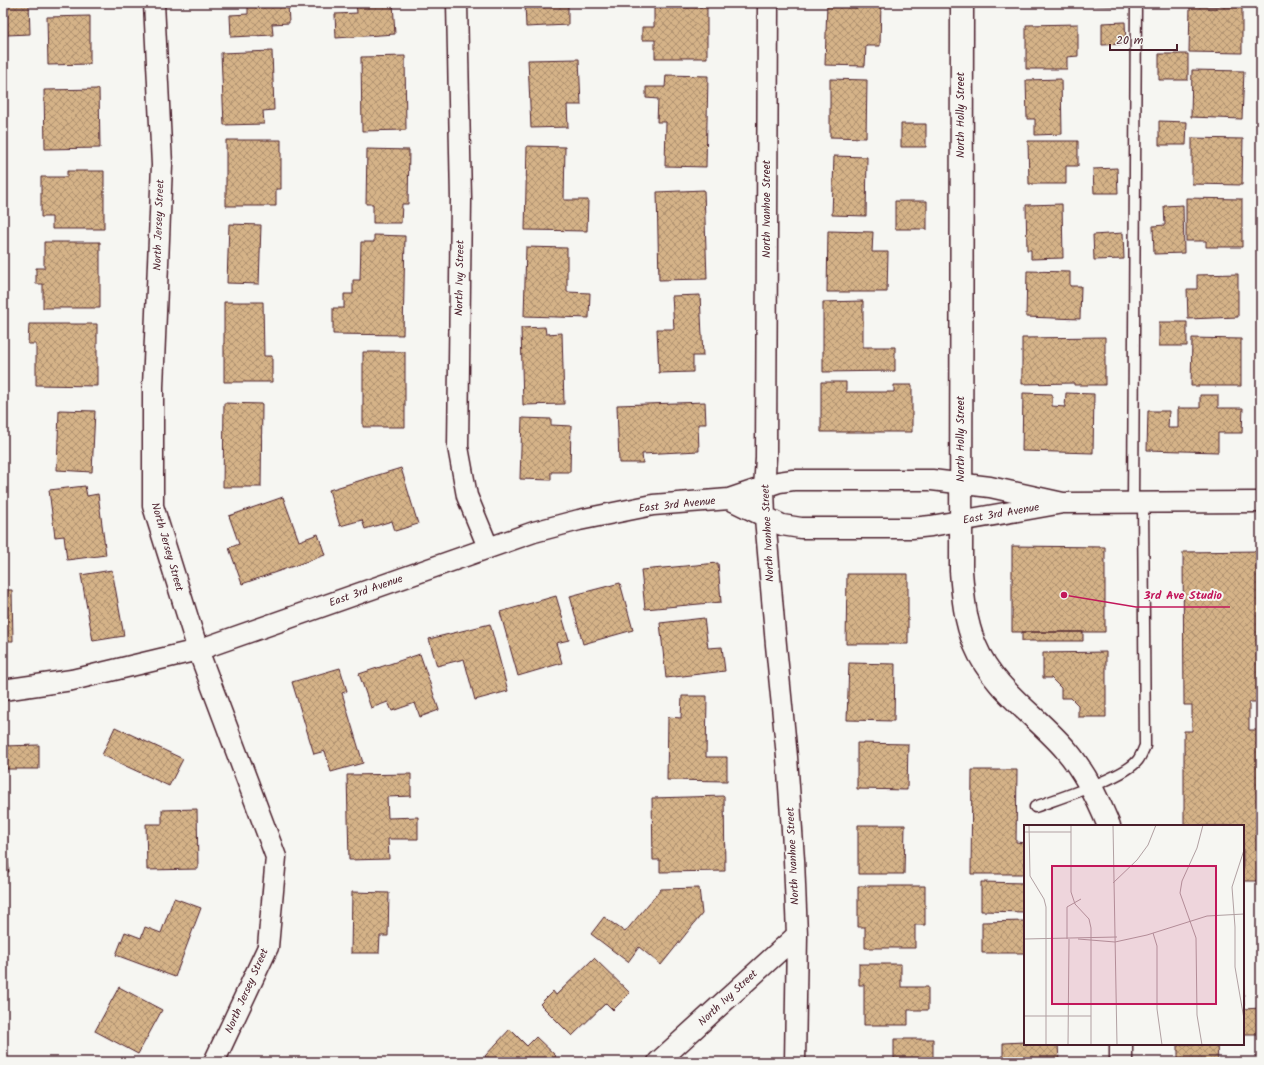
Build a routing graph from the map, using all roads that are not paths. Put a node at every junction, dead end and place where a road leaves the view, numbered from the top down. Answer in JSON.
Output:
{"nodes":[{"id":1,"x":154,"y":3,"type":"edge"},
{"id":2,"x":457,"y":3,"type":"edge"},
{"id":3,"x":768,"y":3,"type":"edge"},
{"id":4,"x":962,"y":3,"type":"edge"},
{"id":5,"x":1136,"y":3,"type":"edge"},
{"id":6,"x":961,"y":483,"type":"junction"},
{"id":7,"x":764,"y":488,"type":"junction"},
{"id":8,"x":729,"y":499,"type":"junction"},
{"id":9,"x":1261,"y":502,"type":"edge"},
{"id":10,"x":1063,"y":503,"type":"junction"},
{"id":11,"x":1138,"y":503,"type":"junction"},
{"id":12,"x":765,"y":518,"type":"junction"},
{"id":13,"x":961,"y":522,"type":"junction"},
{"id":14,"x":488,"y":547,"type":"junction"},
{"id":15,"x":198,"y":650,"type":"junction"},
{"id":16,"x":3,"y":690,"type":"edge"},
{"id":17,"x":1091,"y":786,"type":"junction"},
{"id":18,"x":1035,"y":807,"type":"dead end"},
{"id":19,"x":1108,"y":825,"type":"edge"},
{"id":20,"x":797,"y":935,"type":"junction"},
{"id":21,"x":1121,"y":1045,"type":"edge"},
{"id":22,"x":214,"y":1062,"type":"edge"},
{"id":23,"x":658,"y":1062,"type":"edge"},
{"id":24,"x":795,"y":1062,"type":"edge"},
{"id":25,"x":1121,"y":1062,"type":"edge"}],
"edges":[{"from":1,"to":15,"type":"street","name":"North Jersey Street"},
{"from":2,"to":14,"type":"street","name":"North Ivy Street"},
{"from":3,"to":7,"type":"street","name":"North Ivanhoe Street"},
{"from":4,"to":6,"type":"street","name":"North Holly Street"},
{"from":5,"to":11,"type":"lane"},
{"from":6,"to":7,"type":"street","name":"East 3rd Avenue"},
{"from":6,"to":10,"type":"street","name":"East 3rd Avenue"},
{"from":6,"to":13,"type":"street","name":"North Holly Street"},
{"from":7,"to":8,"type":"street","name":"East 3rd Avenue"},
{"from":7,"to":12,"type":"street","name":"North Ivanhoe Street"},
{"from":8,"to":12,"type":"street","name":"East 3rd Avenue"},
{"from":8,"to":14,"type":"street","name":"East 3rd Avenue"},
{"from":9,"to":11,"type":"street","name":"East 3rd Avenue"},
{"from":10,"to":11,"type":"street","name":"East 3rd Avenue"},
{"from":10,"to":13,"type":"street","name":"East 3rd Avenue"},
{"from":11,"to":17,"type":"lane"},
{"from":12,"to":13,"type":"street","name":"East 3rd Avenue"},
{"from":12,"to":20,"type":"street","name":"North Ivanhoe Street"},
{"from":13,"to":17,"type":"street","name":"North Holly Street"},
{"from":14,"to":15,"type":"street","name":"East 3rd Avenue"},
{"from":15,"to":16,"type":"street","name":"East 3rd Avenue"},
{"from":15,"to":22,"type":"street","name":"North Jersey Street"},
{"from":17,"to":18,"type":"lane"},
{"from":17,"to":19,"type":"street","name":"North Holly Street"},
{"from":20,"to":23,"type":"street","name":"North Ivy Street"},
{"from":20,"to":24,"type":"street","name":"North Ivanhoe Street"},
{"from":21,"to":25,"type":"street"}]}
